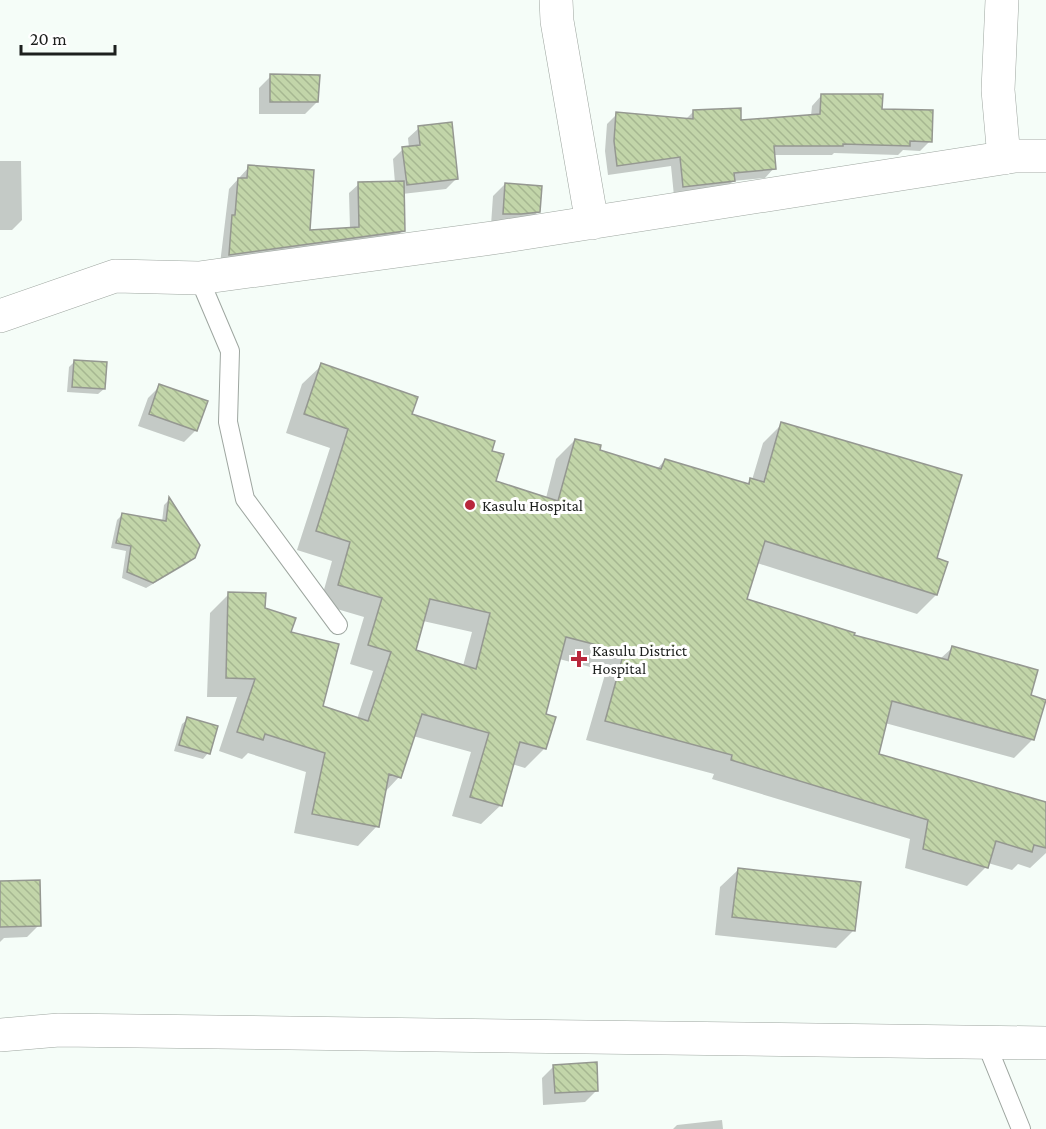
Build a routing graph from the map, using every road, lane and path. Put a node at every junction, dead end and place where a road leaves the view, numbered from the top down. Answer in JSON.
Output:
{"nodes":[{"id":1,"x":556,"y":0,"type":"edge"},
{"id":2,"x":1002,"y":0,"type":"edge"},
{"id":3,"x":1046,"y":156,"type":"edge"},
{"id":4,"x":1004,"y":158,"type":"junction"},
{"id":5,"x":592,"y":223,"type":"junction"},
{"id":6,"x":199,"y":279,"type":"junction"},
{"id":7,"x":0,"y":316,"type":"edge"},
{"id":8,"x":338,"y":625,"type":"dead end"},
{"id":9,"x":0,"y":1035,"type":"edge"},
{"id":10,"x":986,"y":1042,"type":"junction"},
{"id":11,"x":1046,"y":1043,"type":"edge"},
{"id":12,"x":1021,"y":1129,"type":"edge"}],
"edges":[{"from":1,"to":5,"type":"street"},
{"from":2,"to":4,"type":"street"},
{"from":3,"to":4,"type":"street"},
{"from":4,"to":5,"type":"street"},
{"from":5,"to":6,"type":"street"},
{"from":6,"to":7,"type":"street"},
{"from":6,"to":8,"type":"lane"},
{"from":9,"to":10,"type":"street"},
{"from":10,"to":11,"type":"street"},
{"from":10,"to":12,"type":"lane"}]}
